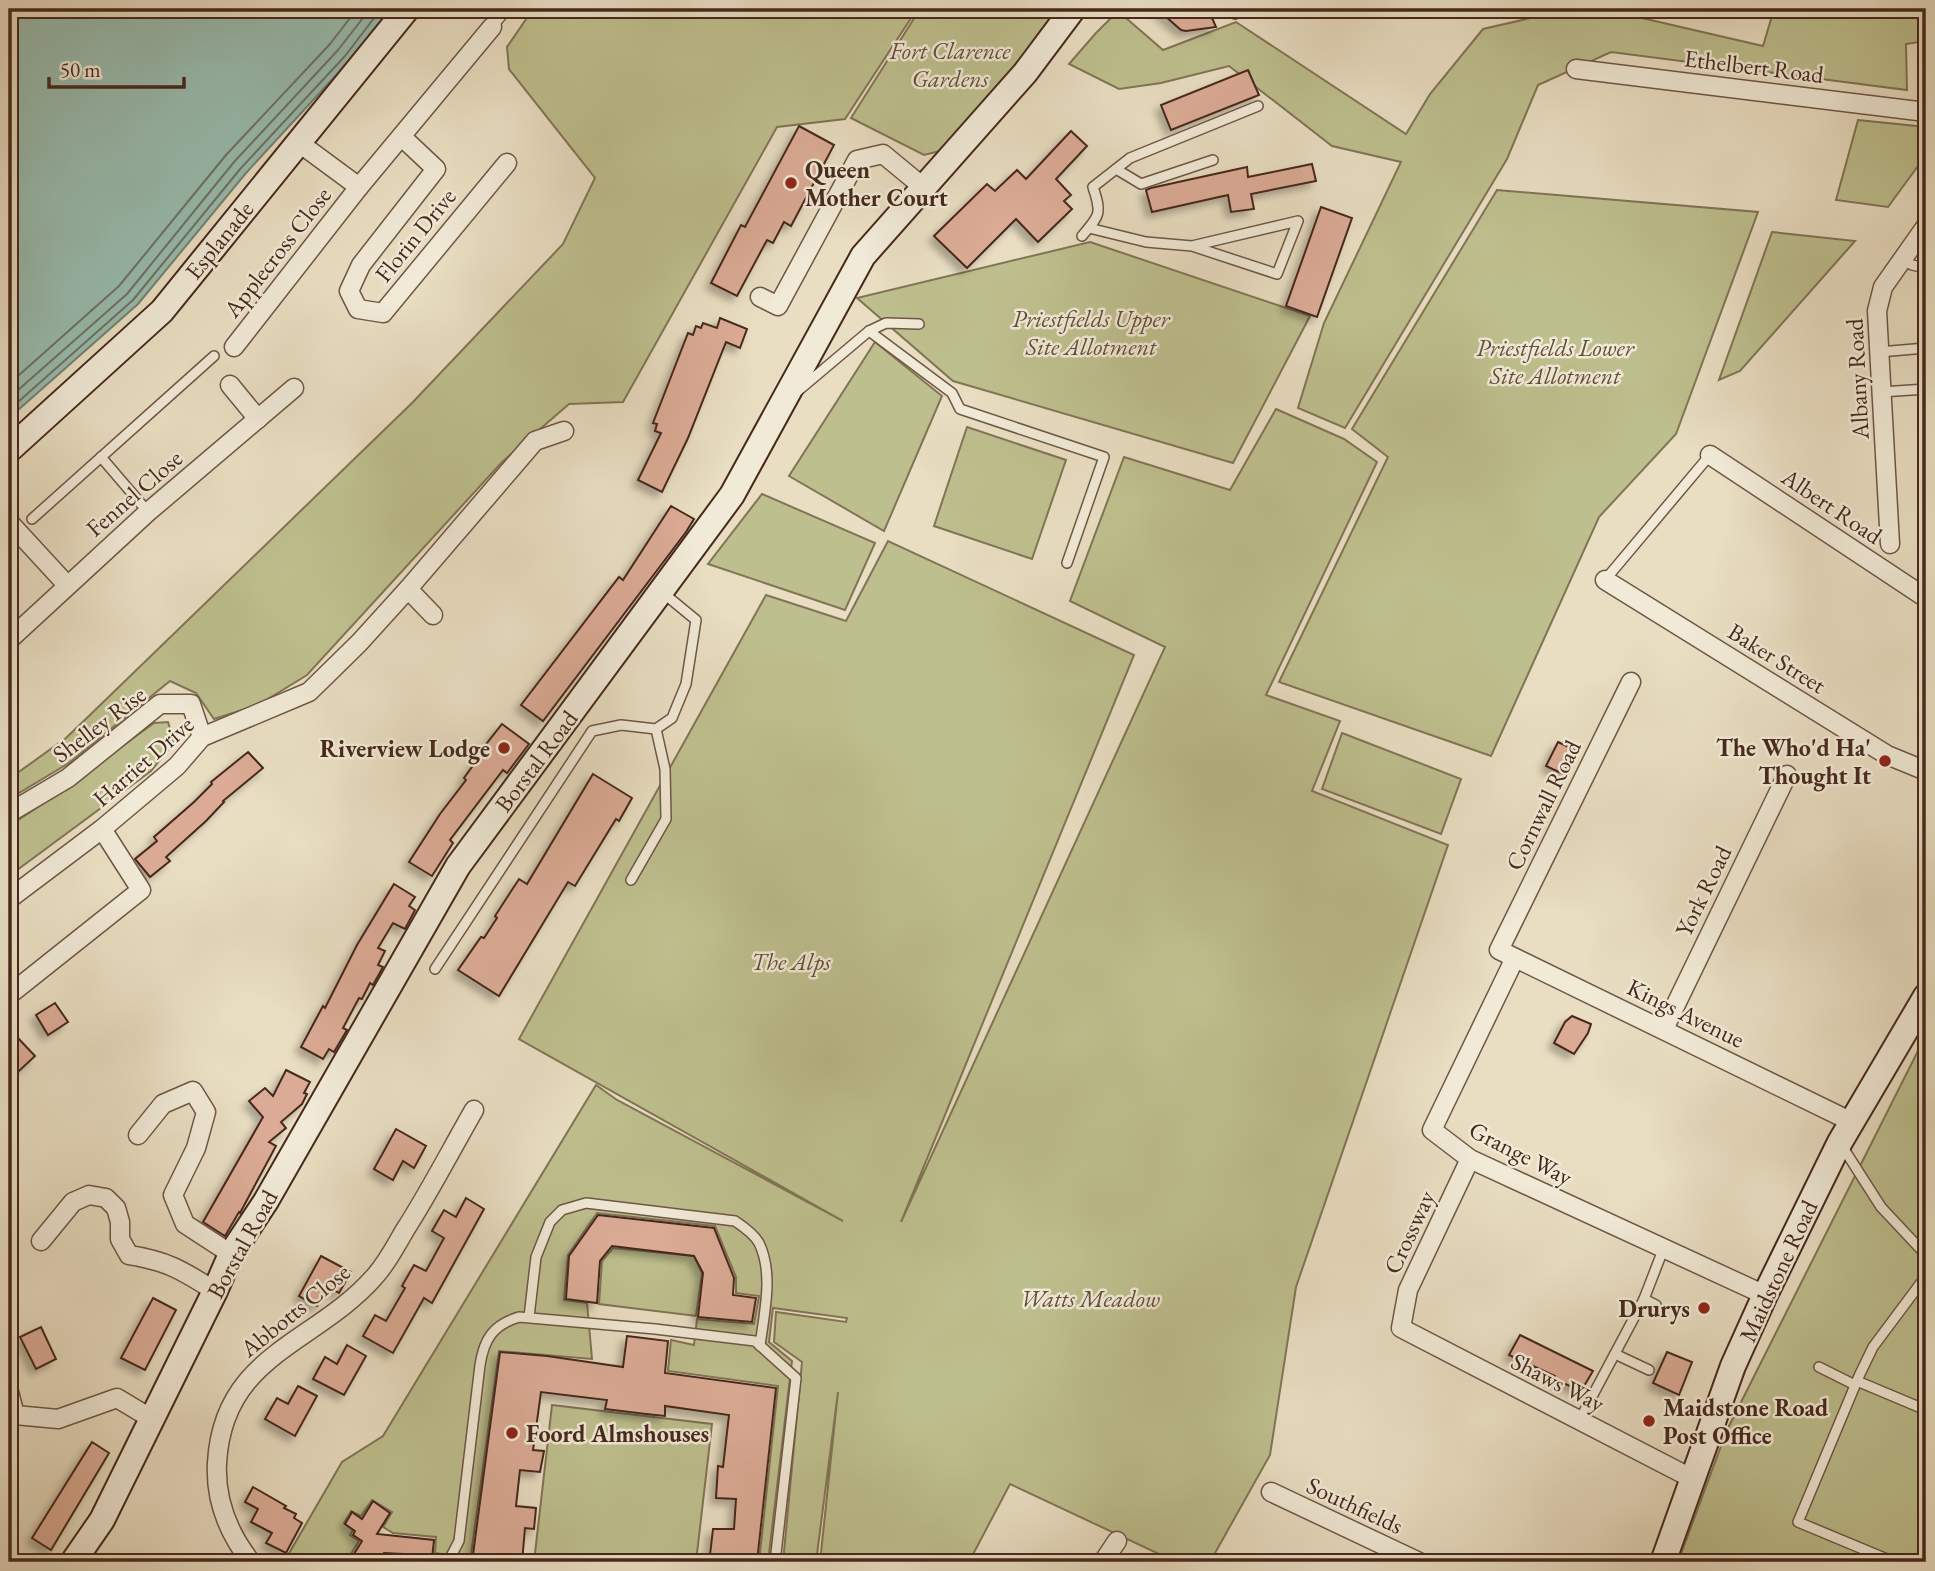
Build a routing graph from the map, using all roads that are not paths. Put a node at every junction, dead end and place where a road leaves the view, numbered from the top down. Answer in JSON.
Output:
{"nodes":[{"id":1,"x":407,"y":9,"type":"edge"},
{"id":2,"x":508,"y":9,"type":"edge"},
{"id":3,"x":1073,"y":9,"type":"edge"},
{"id":4,"x":492,"y":27,"type":"joint"},
{"id":5,"x":1576,"y":68,"type":"dead end"},
{"id":6,"x":1258,"y":106,"type":"dead end"},
{"id":7,"x":1926,"y":112,"type":"edge"},
{"id":8,"x":402,"y":137,"type":"junction"},
{"id":9,"x":298,"y":142,"type":"junction"},
{"id":10,"x":1213,"y":160,"type":"dead end"},
{"id":11,"x":507,"y":163,"type":"dead end"},
{"id":12,"x":1116,"y":169,"type":"junction"},
{"id":13,"x":359,"y":187,"type":"junction"},
{"id":14,"x":923,"y":187,"type":"junction"},
{"id":15,"x":1926,"y":226,"type":"edge"},
{"id":16,"x":1192,"y":246,"type":"junction"},
{"id":17,"x":1903,"y":259,"type":"junction"},
{"id":18,"x":1926,"y":268,"type":"edge"},
{"id":19,"x":760,"y":297,"type":"dead end"},
{"id":20,"x":919,"y":324,"type":"dead end"},
{"id":21,"x":869,"y":331,"type":"junction"},
{"id":22,"x":234,"y":347,"type":"dead end"},
{"id":23,"x":1926,"y":348,"type":"edge"},
{"id":24,"x":1879,"y":352,"type":"junction"},
{"id":25,"x":214,"y":356,"type":"dead end"},
{"id":26,"x":230,"y":385,"type":"dead end"},
{"id":27,"x":294,"y":388,"type":"dead end"},
{"id":28,"x":1926,"y":388,"type":"edge"},
{"id":29,"x":1881,"y":392,"type":"junction"},
{"id":30,"x":782,"y":405,"type":"junction"},
{"id":31,"x":258,"y":419,"type":"junction"},
{"id":32,"x":564,"y":431,"type":"dead end"},
{"id":33,"x":9,"y":450,"type":"edge"},
{"id":34,"x":1710,"y":455,"type":"joint"},
{"id":35,"x":101,"y":457,"type":"junction"},
{"id":36,"x":148,"y":512,"type":"junction"},
{"id":37,"x":32,"y":519,"type":"dead end"},
{"id":38,"x":9,"y":522,"type":"edge"},
{"id":39,"x":1890,"y":544,"type":"dead end"},
{"id":40,"x":1067,"y":564,"type":"dead end"},
{"id":41,"x":1605,"y":580,"type":"joint"},
{"id":42,"x":67,"y":585,"type":"junction"},
{"id":43,"x":408,"y":589,"type":"junction"},
{"id":44,"x":661,"y":591,"type":"junction"},
{"id":45,"x":1926,"y":598,"type":"edge"},
{"id":46,"x":433,"y":615,"type":"dead end"},
{"id":47,"x":9,"y":640,"type":"edge"},
{"id":48,"x":1631,"y":682,"type":"dead end"},
{"id":49,"x":656,"y":729,"type":"junction"},
{"id":50,"x":202,"y":737,"type":"junction"},
{"id":51,"x":1926,"y":771,"type":"edge"},
{"id":52,"x":1787,"y":775,"type":"dead end"},
{"id":53,"x":9,"y":813,"type":"edge"},
{"id":54,"x":102,"y":829,"type":"junction"},
{"id":55,"x":631,"y":880,"type":"dead end"},
{"id":56,"x":9,"y":899,"type":"edge"},
{"id":57,"x":1507,"y":954,"type":"junction"},
{"id":58,"x":435,"y":969,"type":"dead end"},
{"id":59,"x":9,"y":995,"type":"edge"},
{"id":60,"x":1926,"y":996,"type":"edge"},
{"id":61,"x":1664,"y":1029,"type":"junction"},
{"id":62,"x":474,"y":1110,"type":"dead end"},
{"id":63,"x":1846,"y":1132,"type":"junction"},
{"id":64,"x":138,"y":1135,"type":"dead end"},
{"id":65,"x":1470,"y":1160,"type":"junction"},
{"id":66,"x":41,"y":1241,"type":"dead end"},
{"id":67,"x":1663,"y":1250,"type":"junction"},
{"id":68,"x":231,"y":1254,"type":"junction"},
{"id":69,"x":1926,"y":1255,"type":"edge"},
{"id":70,"x":1926,"y":1276,"type":"edge"},
{"id":71,"x":215,"y":1291,"type":"junction"},
{"id":72,"x":1765,"y":1295,"type":"junction"},
{"id":73,"x":1644,"y":1298,"type":"junction"},
{"id":74,"x":1656,"y":1305,"type":"dead end"},
{"id":75,"x":528,"y":1317,"type":"junction"},
{"id":76,"x":1401,"y":1328,"type":"joint"},
{"id":77,"x":760,"y":1346,"type":"junction"},
{"id":78,"x":1615,"y":1354,"type":"junction"},
{"id":79,"x":1819,"y":1367,"type":"dead end"},
{"id":80,"x":1648,"y":1370,"type":"dead end"},
{"id":81,"x":1856,"y":1383,"type":"junction"},
{"id":82,"x":9,"y":1392,"type":"edge"},
{"id":83,"x":1926,"y":1410,"type":"edge"},
{"id":84,"x":152,"y":1419,"type":"junction"},
{"id":85,"x":1579,"y":1421,"type":"junction"},
{"id":86,"x":1693,"y":1479,"type":"junction"},
{"id":87,"x":1271,"y":1492,"type":"dead end"},
{"id":88,"x":1117,"y":1541,"type":"dead end"},
{"id":89,"x":73,"y":1562,"type":"edge"},
{"id":90,"x":251,"y":1562,"type":"edge"},
{"id":91,"x":392,"y":1562,"type":"edge"},
{"id":92,"x":422,"y":1562,"type":"edge"},
{"id":93,"x":448,"y":1562,"type":"edge"},
{"id":94,"x":775,"y":1562,"type":"edge"},
{"id":95,"x":1103,"y":1562,"type":"edge"},
{"id":96,"x":1419,"y":1562,"type":"edge"},
{"id":97,"x":1663,"y":1562,"type":"edge"},
{"id":98,"x":1894,"y":1562,"type":"edge"}],
"edges":[{"from":1,"to":9,"type":"street","name":"Esplanade"},
{"from":2,"to":4,"type":"lane"},
{"from":3,"to":14,"type":"street","name":"Borstal Road"},
{"from":4,"to":8,"type":"street","name":"Applecross Close"},
{"from":5,"to":7,"type":"street","name":"Ethelbert Road"},
{"from":6,"to":12,"type":"lane"},
{"from":8,"to":11,"type":"street","name":"Florin Drive"},
{"from":8,"to":13,"type":"street","name":"Applecross Close"},
{"from":9,"to":13,"type":"street","name":"Applecross Close"},
{"from":9,"to":33,"type":"street","name":"Esplanade"},
{"from":10,"to":12,"type":"lane"},
{"from":12,"to":16,"type":"lane"},
{"from":13,"to":22,"type":"street","name":"Applecross Close"},
{"from":14,"to":19,"type":"street"},
{"from":14,"to":30,"type":"street","name":"Borstal Road"},
{"from":15,"to":17,"type":"street","name":"Albany Road"},
{"from":16,"to":16,"type":"lane"},
{"from":17,"to":18,"type":"lane"},
{"from":17,"to":24,"type":"street","name":"Albany Road"},
{"from":20,"to":21,"type":"lane"},
{"from":21,"to":30,"type":"lane"},
{"from":21,"to":40,"type":"lane"},
{"from":23,"to":24,"type":"lane"},
{"from":24,"to":29,"type":"street","name":"Albany Road"},
{"from":25,"to":35,"type":"lane"},
{"from":26,"to":31,"type":"street"},
{"from":27,"to":31,"type":"street","name":"Fennel Close"},
{"from":28,"to":29,"type":"lane"},
{"from":29,"to":39,"type":"street","name":"Albany Road"},
{"from":30,"to":44,"type":"street","name":"Borstal Road"},
{"from":31,"to":36,"type":"street","name":"Fennel Close"},
{"from":32,"to":43,"type":"street","name":"Harriet Drive"},
{"from":34,"to":41,"type":"lane"},
{"from":34,"to":45,"type":"street","name":"Albert Road"},
{"from":35,"to":36,"type":"lane"},
{"from":35,"to":37,"type":"lane"},
{"from":36,"to":42,"type":"street","name":"Fennel Close"},
{"from":38,"to":42,"type":"street"},
{"from":41,"to":51,"type":"street","name":"Baker Street"},
{"from":42,"to":47,"type":"street","name":"Fennel Close"},
{"from":43,"to":46,"type":"street"},
{"from":43,"to":50,"type":"street","name":"Harriet Drive"},
{"from":44,"to":49,"type":"lane"},
{"from":44,"to":68,"type":"street","name":"Borstal Road"},
{"from":48,"to":57,"type":"street","name":"Cornwall Road"},
{"from":49,"to":55,"type":"lane"},
{"from":49,"to":58,"type":"lane"},
{"from":50,"to":53,"type":"street","name":"Shelley Rise"},
{"from":50,"to":54,"type":"street","name":"Harriet Drive"},
{"from":52,"to":61,"type":"street","name":"York Road"},
{"from":54,"to":56,"type":"street","name":"Harriet Drive"},
{"from":54,"to":59,"type":"street"},
{"from":57,"to":61,"type":"street","name":"Kings Avenue"},
{"from":57,"to":65,"type":"street","name":"Grange Way"},
{"from":60,"to":63,"type":"street","name":"Maidstone Road"},
{"from":61,"to":63,"type":"street","name":"Kings Avenue"},
{"from":62,"to":90,"type":"street","name":"Abbotts Close"},
{"from":63,"to":69,"type":"lane"},
{"from":63,"to":72,"type":"street","name":"Maidstone Road"},
{"from":64,"to":68,"type":"street"},
{"from":65,"to":67,"type":"street","name":"Grange Way"},
{"from":65,"to":76,"type":"street","name":"Crossway"},
{"from":66,"to":71,"type":"street"},
{"from":67,"to":72,"type":"street","name":"Grange Way"},
{"from":67,"to":73,"type":"lane"},
{"from":68,"to":71,"type":"street","name":"Borstal Road"},
{"from":70,"to":81,"type":"lane"},
{"from":71,"to":84,"type":"street","name":"Borstal Road"},
{"from":72,"to":86,"type":"street","name":"Maidstone Road"},
{"from":73,"to":74,"type":"lane"},
{"from":73,"to":78,"type":"lane"},
{"from":75,"to":77,"type":"lane"},
{"from":75,"to":77,"type":"lane"},
{"from":75,"to":93,"type":"lane"},
{"from":76,"to":85,"type":"street","name":"Shaws Way"},
{"from":77,"to":94,"type":"lane"},
{"from":78,"to":80,"type":"lane"},
{"from":78,"to":85,"type":"lane"},
{"from":79,"to":81,"type":"lane"},
{"from":81,"to":83,"type":"lane"},
{"from":81,"to":98,"type":"lane"},
{"from":82,"to":84,"type":"street"},
{"from":84,"to":89,"type":"street","name":"Borstal Road"},
{"from":85,"to":86,"type":"street","name":"Shaws Way"},
{"from":86,"to":97,"type":"street","name":"Maidstone Road"},
{"from":87,"to":96,"type":"street","name":"Southfields"},
{"from":88,"to":95,"type":"street"},
{"from":91,"to":92,"type":"lane"}]}
